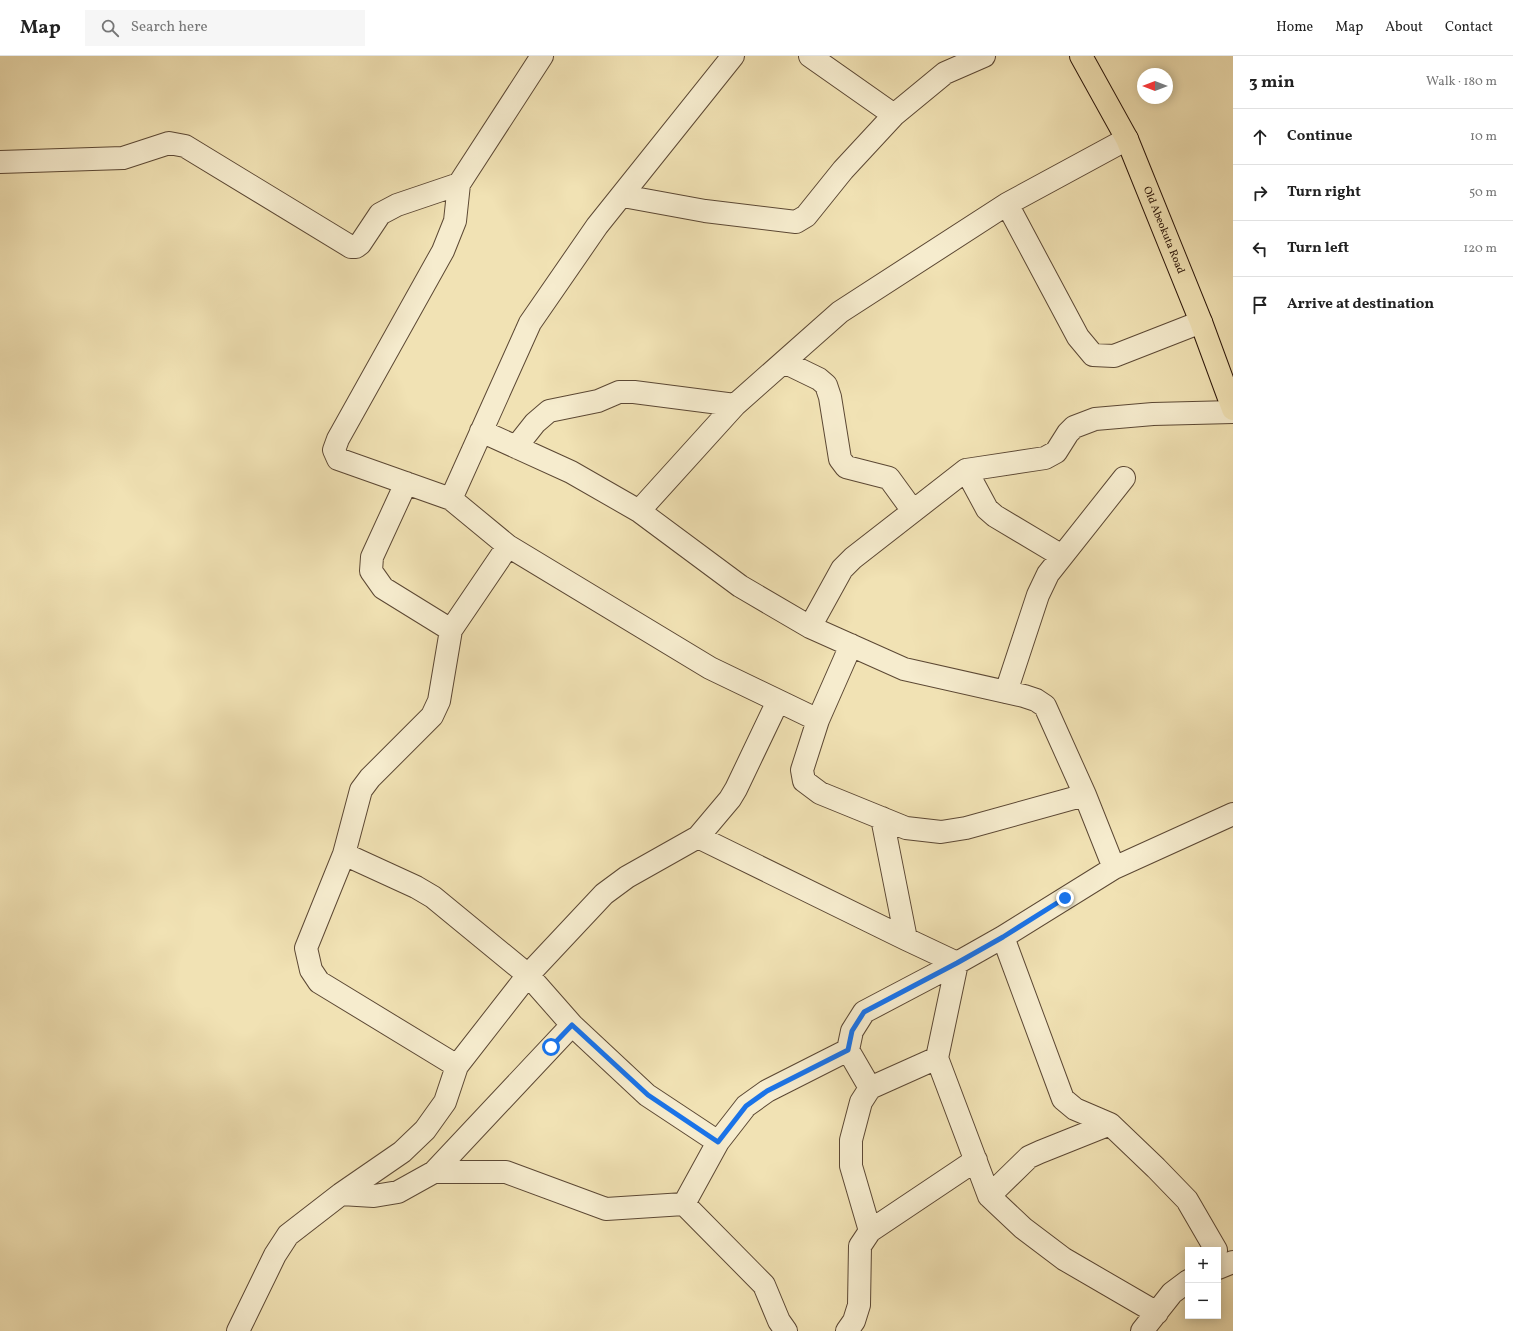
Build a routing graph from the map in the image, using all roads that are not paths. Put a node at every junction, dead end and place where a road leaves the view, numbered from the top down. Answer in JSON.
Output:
{"nodes":[{"id":1,"x":542,"y":56,"type":"edge"},
{"id":2,"x":733,"y":56,"type":"edge"},
{"id":3,"x":810,"y":56,"type":"edge"},
{"id":4,"x":984,"y":56,"type":"edge"},
{"id":5,"x":1081,"y":56,"type":"edge"},
{"id":6,"x":894,"y":115,"type":"junction"},
{"id":7,"x":1128,"y":139,"type":"junction"},
{"id":8,"x":5,"y":158,"type":"edge"},
{"id":9,"x":458,"y":184,"type":"junction"},
{"id":10,"x":623,"y":196,"type":"junction"},
{"id":11,"x":1007,"y":204,"type":"junction"},
{"id":12,"x":1201,"y":322,"type":"junction"},
{"id":13,"x":784,"y":362,"type":"junction"},
{"id":14,"x":735,"y":405,"type":"junction"},
{"id":15,"x":1233,"y":410,"type":"edge"},
{"id":16,"x":481,"y":431,"type":"junction"},
{"id":17,"x":516,"y":447,"type":"junction"},
{"id":18,"x":966,"y":470,"type":"junction"},
{"id":19,"x":1124,"y":478,"type":"dead end"},
{"id":20,"x":406,"y":483,"type":"junction"},
{"id":21,"x":450,"y":499,"type":"junction"},
{"id":22,"x":640,"y":511,"type":"junction"},
{"id":23,"x":913,"y":511,"type":"junction"},
{"id":24,"x":508,"y":546,"type":"junction"},
{"id":25,"x":1062,"y":556,"type":"junction"},
{"id":26,"x":810,"y":627,"type":"junction"},
{"id":27,"x":450,"y":630,"type":"junction"},
{"id":28,"x":851,"y":645,"type":"junction"},
{"id":29,"x":1006,"y":692,"type":"junction"},
{"id":30,"x":778,"y":701,"type":"junction"},
{"id":31,"x":818,"y":720,"type":"junction"},
{"id":32,"x":1085,"y":795,"type":"junction"},
{"id":33,"x":1233,"y":814,"type":"edge"},
{"id":34,"x":882,"y":818,"type":"junction"},
{"id":35,"x":698,"y":837,"type":"junction"},
{"id":36,"x":344,"y":854,"type":"junction"},
{"id":37,"x":1114,"y":868,"type":"junction"},
{"id":38,"x":1003,"y":937,"type":"junction"},
{"id":39,"x":906,"y":939,"type":"junction"},
{"id":40,"x":957,"y":963,"type":"junction"},
{"id":41,"x":528,"y":975,"type":"junction"},
{"id":42,"x":572,"y":1025,"type":"junction"},
{"id":43,"x":848,"y":1050,"type":"junction"},
{"id":44,"x":936,"y":1058,"type":"junction"},
{"id":45,"x":457,"y":1066,"type":"junction"},
{"id":46,"x":870,"y":1088,"type":"junction"},
{"id":47,"x":1110,"y":1124,"type":"junction"},
{"id":48,"x":718,"y":1142,"type":"junction"},
{"id":49,"x":976,"y":1160,"type":"junction"},
{"id":50,"x":434,"y":1172,"type":"junction"},
{"id":51,"x":341,"y":1194,"type":"junction"},
{"id":52,"x":989,"y":1196,"type":"junction"},
{"id":53,"x":684,"y":1204,"type":"junction"},
{"id":54,"x":870,"y":1231,"type":"junction"},
{"id":55,"x":1222,"y":1260,"type":"edge"},
{"id":56,"x":1187,"y":1283,"type":"edge"},
{"id":57,"x":1157,"y":1313,"type":"junction"},
{"id":58,"x":238,"y":1331,"type":"edge"},
{"id":59,"x":786,"y":1331,"type":"edge"},
{"id":60,"x":847,"y":1331,"type":"edge"},
{"id":61,"x":1142,"y":1331,"type":"edge"}],
"edges":[{"from":1,"to":9,"type":"street"},
{"from":2,"to":10,"type":"street"},
{"from":3,"to":6,"type":"street"},
{"from":4,"to":6,"type":"street"},
{"from":5,"to":7,"type":"highway","name":"Old Abeokuta Road"},
{"from":6,"to":10,"type":"street"},
{"from":7,"to":11,"type":"street"},
{"from":7,"to":12,"type":"highway","name":"Old Abeokuta Road"},
{"from":8,"to":9,"type":"street"},
{"from":9,"to":20,"type":"street"},
{"from":10,"to":16,"type":"street"},
{"from":11,"to":12,"type":"street"},
{"from":11,"to":13,"type":"street"},
{"from":12,"to":15,"type":"highway","name":"Old Abeokuta Road"},
{"from":13,"to":14,"type":"street"},
{"from":13,"to":23,"type":"street"},
{"from":14,"to":17,"type":"street"},
{"from":14,"to":22,"type":"street"},
{"from":15,"to":18,"type":"street"},
{"from":16,"to":17,"type":"street"},
{"from":16,"to":21,"type":"street"},
{"from":17,"to":22,"type":"street"},
{"from":18,"to":23,"type":"street"},
{"from":18,"to":25,"type":"street"},
{"from":19,"to":25,"type":"street"},
{"from":20,"to":21,"type":"street"},
{"from":20,"to":27,"type":"street"},
{"from":21,"to":24,"type":"street"},
{"from":22,"to":26,"type":"street"},
{"from":23,"to":26,"type":"street"},
{"from":24,"to":27,"type":"street"},
{"from":24,"to":30,"type":"street"},
{"from":25,"to":29,"type":"street"},
{"from":26,"to":28,"type":"street"},
{"from":27,"to":36,"type":"street"},
{"from":28,"to":29,"type":"street"},
{"from":28,"to":31,"type":"street"},
{"from":29,"to":32,"type":"street"},
{"from":30,"to":31,"type":"street"},
{"from":30,"to":35,"type":"street"},
{"from":31,"to":34,"type":"street"},
{"from":32,"to":34,"type":"street"},
{"from":32,"to":37,"type":"street"},
{"from":33,"to":37,"type":"street"},
{"from":34,"to":39,"type":"street"},
{"from":35,"to":39,"type":"street"},
{"from":35,"to":41,"type":"street"},
{"from":36,"to":41,"type":"street"},
{"from":36,"to":45,"type":"street"},
{"from":37,"to":38,"type":"street"},
{"from":38,"to":40,"type":"street"},
{"from":38,"to":47,"type":"street"},
{"from":39,"to":40,"type":"street"},
{"from":40,"to":43,"type":"street"},
{"from":40,"to":44,"type":"street"},
{"from":41,"to":42,"type":"street"},
{"from":41,"to":45,"type":"street"},
{"from":42,"to":48,"type":"street"},
{"from":42,"to":50,"type":"street"},
{"from":43,"to":46,"type":"street"},
{"from":43,"to":48,"type":"street"},
{"from":44,"to":46,"type":"street"},
{"from":44,"to":49,"type":"street"},
{"from":45,"to":51,"type":"street"},
{"from":46,"to":54,"type":"street"},
{"from":47,"to":52,"type":"street"},
{"from":47,"to":55,"type":"street"},
{"from":48,"to":53,"type":"street"},
{"from":49,"to":52,"type":"street"},
{"from":49,"to":54,"type":"street"},
{"from":50,"to":51,"type":"street"},
{"from":50,"to":53,"type":"street"},
{"from":51,"to":58,"type":"street"},
{"from":52,"to":57,"type":"street"},
{"from":53,"to":59,"type":"street"},
{"from":54,"to":60,"type":"street"},
{"from":56,"to":57,"type":"street"},
{"from":57,"to":61,"type":"street"}]}
